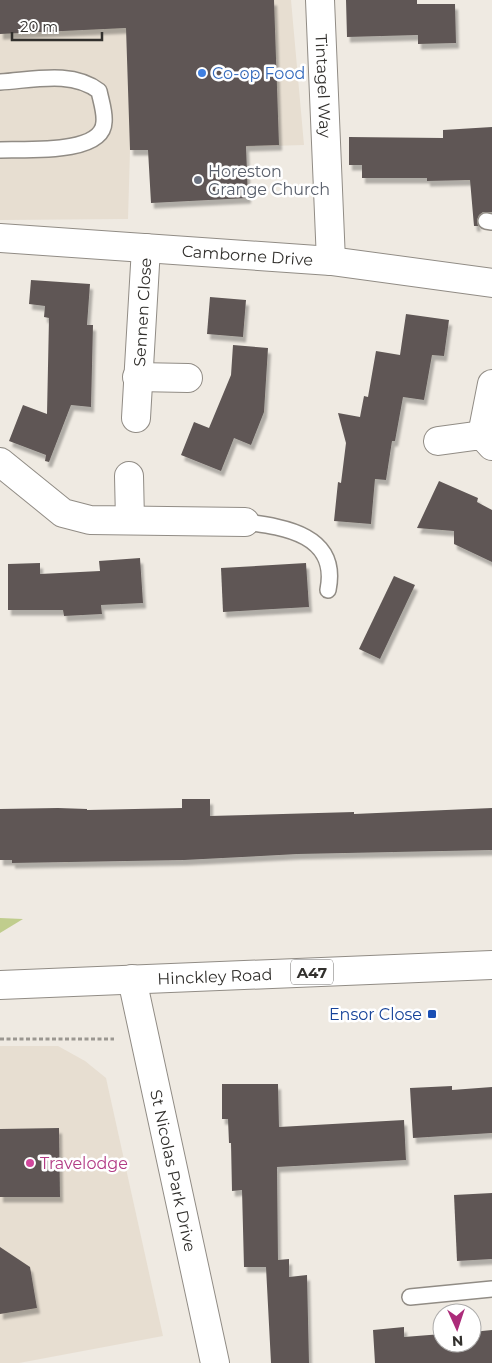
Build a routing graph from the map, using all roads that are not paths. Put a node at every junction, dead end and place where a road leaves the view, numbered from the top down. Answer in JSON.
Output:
{"nodes":[{"id":1,"x":320,"y":0,"type":"edge"},
{"id":2,"x":0,"y":82,"type":"edge"},
{"id":3,"x":0,"y":150,"type":"edge"},
{"id":4,"x":0,"y":238,"type":"edge"},
{"id":5,"x":146,"y":248,"type":"junction"},
{"id":6,"x":331,"y":261,"type":"junction"},
{"id":7,"x":492,"y":283,"type":"edge"},
{"id":8,"x":137,"y":377,"type":"junction"},
{"id":9,"x":188,"y":378,"type":"dead end"},
{"id":10,"x":492,"y":384,"type":"edge"},
{"id":11,"x":136,"y":418,"type":"dead end"},
{"id":12,"x":487,"y":440,"type":"edge"},
{"id":13,"x":438,"y":441,"type":"dead end"},
{"id":14,"x":0,"y":462,"type":"edge"},
{"id":15,"x":130,"y":476,"type":"dead end"},
{"id":16,"x":130,"y":520,"type":"junction"},
{"id":17,"x":244,"y":522,"type":"joint"},
{"id":18,"x":328,"y":590,"type":"dead end"},
{"id":19,"x":492,"y":965,"type":"edge"},
{"id":20,"x":0,"y":979,"type":"edge"},
{"id":21,"x":132,"y":979,"type":"junction"},
{"id":22,"x":28,"y":982,"type":"junction"},
{"id":23,"x":0,"y":985,"type":"edge"},
{"id":24,"x":492,"y":1288,"type":"edge"},
{"id":25,"x":410,"y":1297,"type":"dead end"},
{"id":26,"x":215,"y":1363,"type":"edge"}],
"edges":[{"from":1,"to":6,"type":"street","name":"Tintagel Way"},
{"from":2,"to":3,"type":"lane"},
{"from":4,"to":5,"type":"street","name":"Camborne Drive"},
{"from":5,"to":6,"type":"street","name":"Camborne Drive"},
{"from":5,"to":8,"type":"street","name":"Sennen Close"},
{"from":6,"to":7,"type":"street","name":"Camborne Drive"},
{"from":8,"to":9,"type":"street","name":"Sennen Close"},
{"from":8,"to":11,"type":"street","name":"Sennen Close"},
{"from":10,"to":12,"type":"street"},
{"from":12,"to":13,"type":"street"},
{"from":14,"to":16,"type":"street"},
{"from":15,"to":16,"type":"street"},
{"from":16,"to":17,"type":"street"},
{"from":17,"to":18,"type":"lane"},
{"from":19,"to":21,"type":"street","name":"Hinckley Road","number":"A47"},
{"from":20,"to":22,"type":"street","name":"Hinckley Road","number":"A47"},
{"from":21,"to":22,"type":"street","name":"Hinckley Road","number":"A47"},
{"from":21,"to":26,"type":"street","name":"St Nicolas Park Drive"},
{"from":22,"to":23,"type":"street","name":"Hinckley Road","number":"A47"},
{"from":24,"to":25,"type":"lane"}]}
